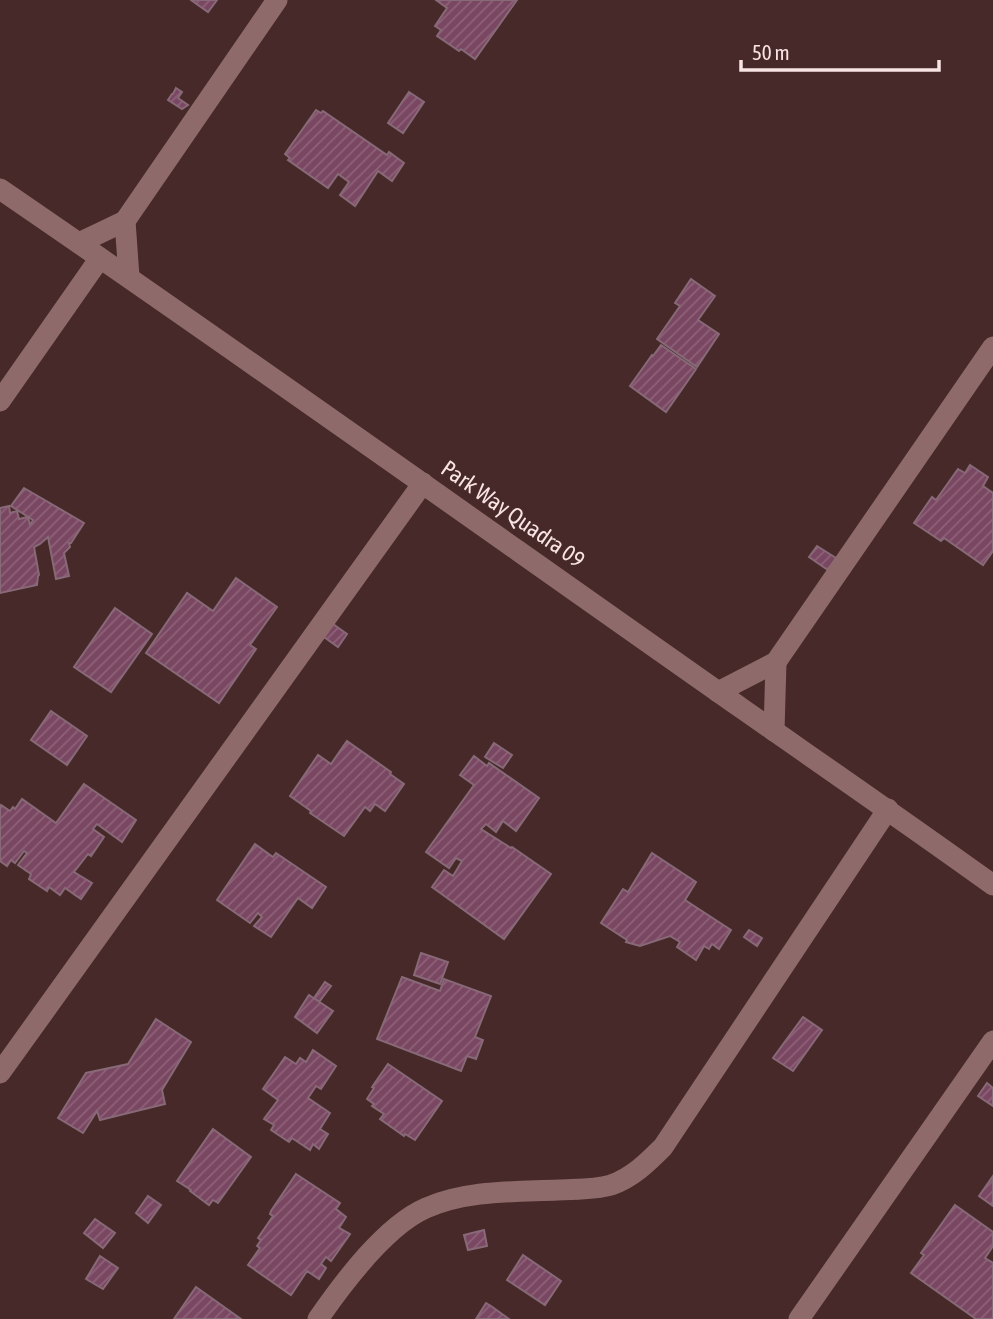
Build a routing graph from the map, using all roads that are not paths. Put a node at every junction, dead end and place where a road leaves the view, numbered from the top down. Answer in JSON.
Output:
{"nodes":[{"id":1,"x":277,"y":0,"type":"edge"},
{"id":2,"x":0,"y":189,"type":"edge"},
{"id":3,"x":125,"y":221,"type":"junction"},
{"id":4,"x":79,"y":243,"type":"junction"},
{"id":5,"x":100,"y":258,"type":"junction"},
{"id":6,"x":128,"y":277,"type":"junction"},
{"id":7,"x":993,"y":347,"type":"edge"},
{"id":8,"x":0,"y":401,"type":"edge"},
{"id":9,"x":423,"y":483,"type":"junction"},
{"id":10,"x":776,"y":662,"type":"junction"},
{"id":11,"x":718,"y":692,"type":"junction"},
{"id":12,"x":774,"y":730,"type":"junction"},
{"id":13,"x":888,"y":809,"type":"junction"},
{"id":14,"x":993,"y":885,"type":"edge"},
{"id":15,"x":993,"y":1041,"type":"edge"},
{"id":16,"x":0,"y":1073,"type":"edge"},
{"id":17,"x":318,"y":1319,"type":"edge"},
{"id":18,"x":799,"y":1319,"type":"edge"}],
"edges":[{"from":1,"to":3,"type":"street"},
{"from":2,"to":4,"type":"street","name":"Park Way Quadra 09"},
{"from":3,"to":4,"type":"street"},
{"from":3,"to":6,"type":"street"},
{"from":4,"to":5,"type":"street","name":"Park Way Quadra 09"},
{"from":5,"to":6,"type":"street","name":"Park Way Quadra 09"},
{"from":5,"to":8,"type":"street"},
{"from":6,"to":9,"type":"street","name":"Park Way Quadra 09"},
{"from":7,"to":10,"type":"street"},
{"from":9,"to":11,"type":"street","name":"Park Way Quadra 09"},
{"from":9,"to":16,"type":"street"},
{"from":10,"to":11,"type":"street"},
{"from":10,"to":12,"type":"street"},
{"from":11,"to":12,"type":"street","name":"Park Way Quadra 09"},
{"from":12,"to":13,"type":"street","name":"Park Way Quadra 09"},
{"from":13,"to":14,"type":"street","name":"Park Way Quadra 09"},
{"from":13,"to":17,"type":"street"},
{"from":15,"to":18,"type":"street"}]}
